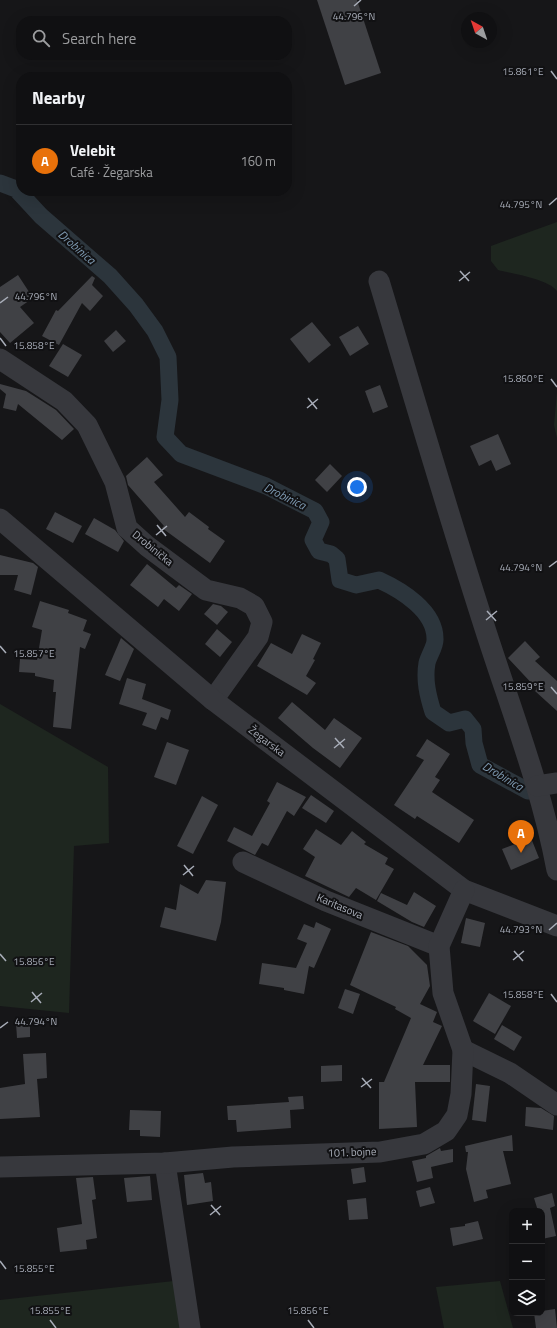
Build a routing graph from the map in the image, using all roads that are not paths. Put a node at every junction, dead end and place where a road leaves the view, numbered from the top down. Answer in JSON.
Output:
{"nodes":[{"id":1,"x":379,"y":281,"type":"dead end"},
{"id":2,"x":0,"y":359,"type":"edge"},
{"id":3,"x":0,"y":519,"type":"edge"},
{"id":4,"x":213,"y":700,"type":"junction"},
{"id":5,"x":557,"y":783,"type":"edge"},
{"id":6,"x":537,"y":786,"type":"junction"},
{"id":7,"x":243,"y":862,"type":"dead end"},
{"id":8,"x":557,"y":870,"type":"edge"},
{"id":9,"x":464,"y":890,"type":"junction"},
{"id":10,"x":557,"y":926,"type":"edge"},
{"id":11,"x":438,"y":946,"type":"junction"},
{"id":12,"x":463,"y":1050,"type":"junction"},
{"id":13,"x":557,"y":1105,"type":"edge"},
{"id":14,"x":165,"y":1163,"type":"junction"},
{"id":15,"x":0,"y":1167,"type":"edge"},
{"id":16,"x":190,"y":1328,"type":"edge"}],
"edges":[{"from":1,"to":6,"type":"street"},
{"from":2,"to":4,"type":"street","name":"Drobinička"},
{"from":3,"to":4,"type":"street","name":"Žegarska"},
{"from":4,"to":9,"type":"street","name":"Žegarska"},
{"from":5,"to":6,"type":"street"},
{"from":6,"to":8,"type":"street"},
{"from":7,"to":11,"type":"street","name":"Karitasova"},
{"from":9,"to":10,"type":"street","name":"Žegarska"},
{"from":9,"to":11,"type":"street"},
{"from":11,"to":12,"type":"street","name":"101. bojne"},
{"from":12,"to":13,"type":"street"},
{"from":12,"to":14,"type":"street","name":"101. bojne"},
{"from":14,"to":15,"type":"street","name":"101. bojne"},
{"from":14,"to":16,"type":"street"}]}
